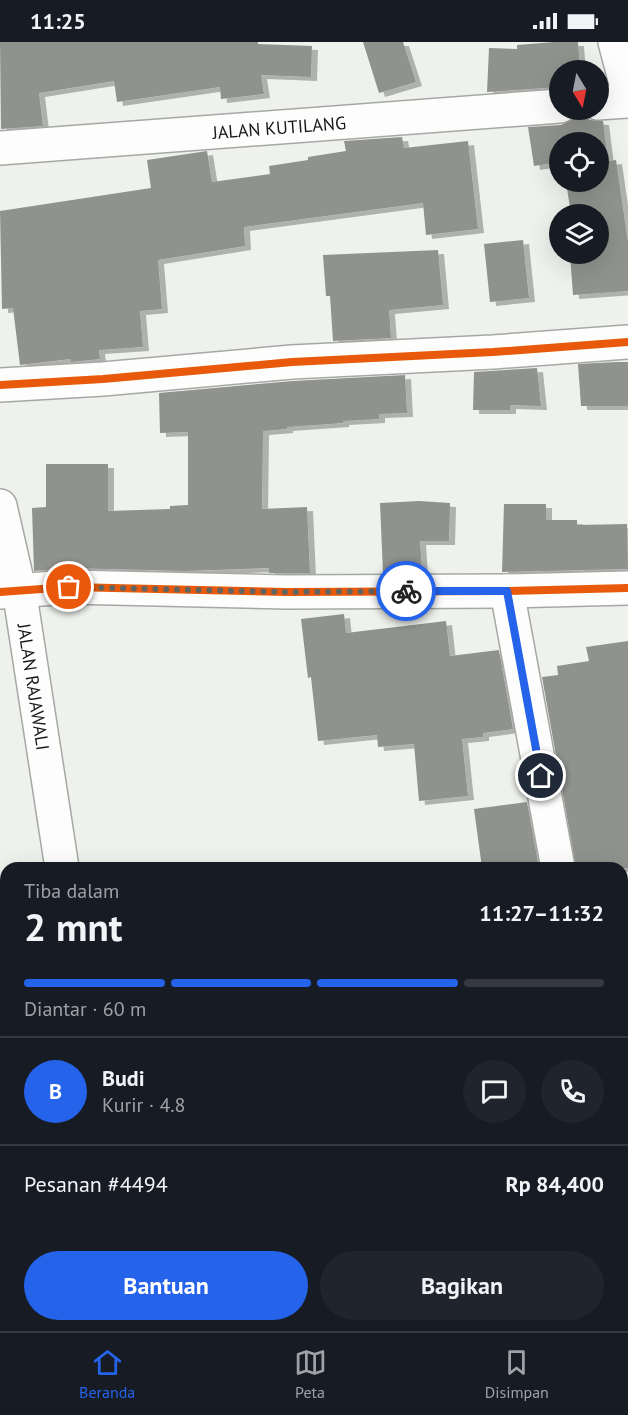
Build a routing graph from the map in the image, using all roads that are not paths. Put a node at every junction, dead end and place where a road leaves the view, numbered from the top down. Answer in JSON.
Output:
{"nodes":[{"id":1,"x":615,"y":42,"type":"edge"},
{"id":2,"x":628,"y":91,"type":"edge"},
{"id":3,"x":628,"y":100,"type":"edge"},
{"id":4,"x":609,"y":102,"type":"edge"},
{"id":5,"x":549,"y":107,"type":"edge"},
{"id":6,"x":0,"y":148,"type":"edge"},
{"id":7,"x":628,"y":342,"type":"edge"},
{"id":8,"x":0,"y":385,"type":"edge"},
{"id":9,"x":0,"y":506,"type":"edge"},
{"id":10,"x":628,"y":588,"type":"edge"},
{"id":11,"x":9,"y":591,"type":"edge"},
{"id":12,"x":507,"y":591,"type":"junction"},
{"id":13,"x":61,"y":862,"type":"edge"},
{"id":14,"x":557,"y":862,"type":"edge"}],
"edges":[{"from":1,"to":2,"type":"street"},
{"from":3,"to":4,"type":"street"},
{"from":5,"to":6,"type":"street","name":"JALAN KUTILANG"},
{"from":7,"to":8,"type":"street"},
{"from":9,"to":11,"type":"street","name":"JALAN RAJAWALI"},
{"from":10,"to":12,"type":"street"},
{"from":11,"to":12,"type":"street"},
{"from":11,"to":13,"type":"street","name":"JALAN RAJAWALI"},
{"from":12,"to":14,"type":"street"}]}
